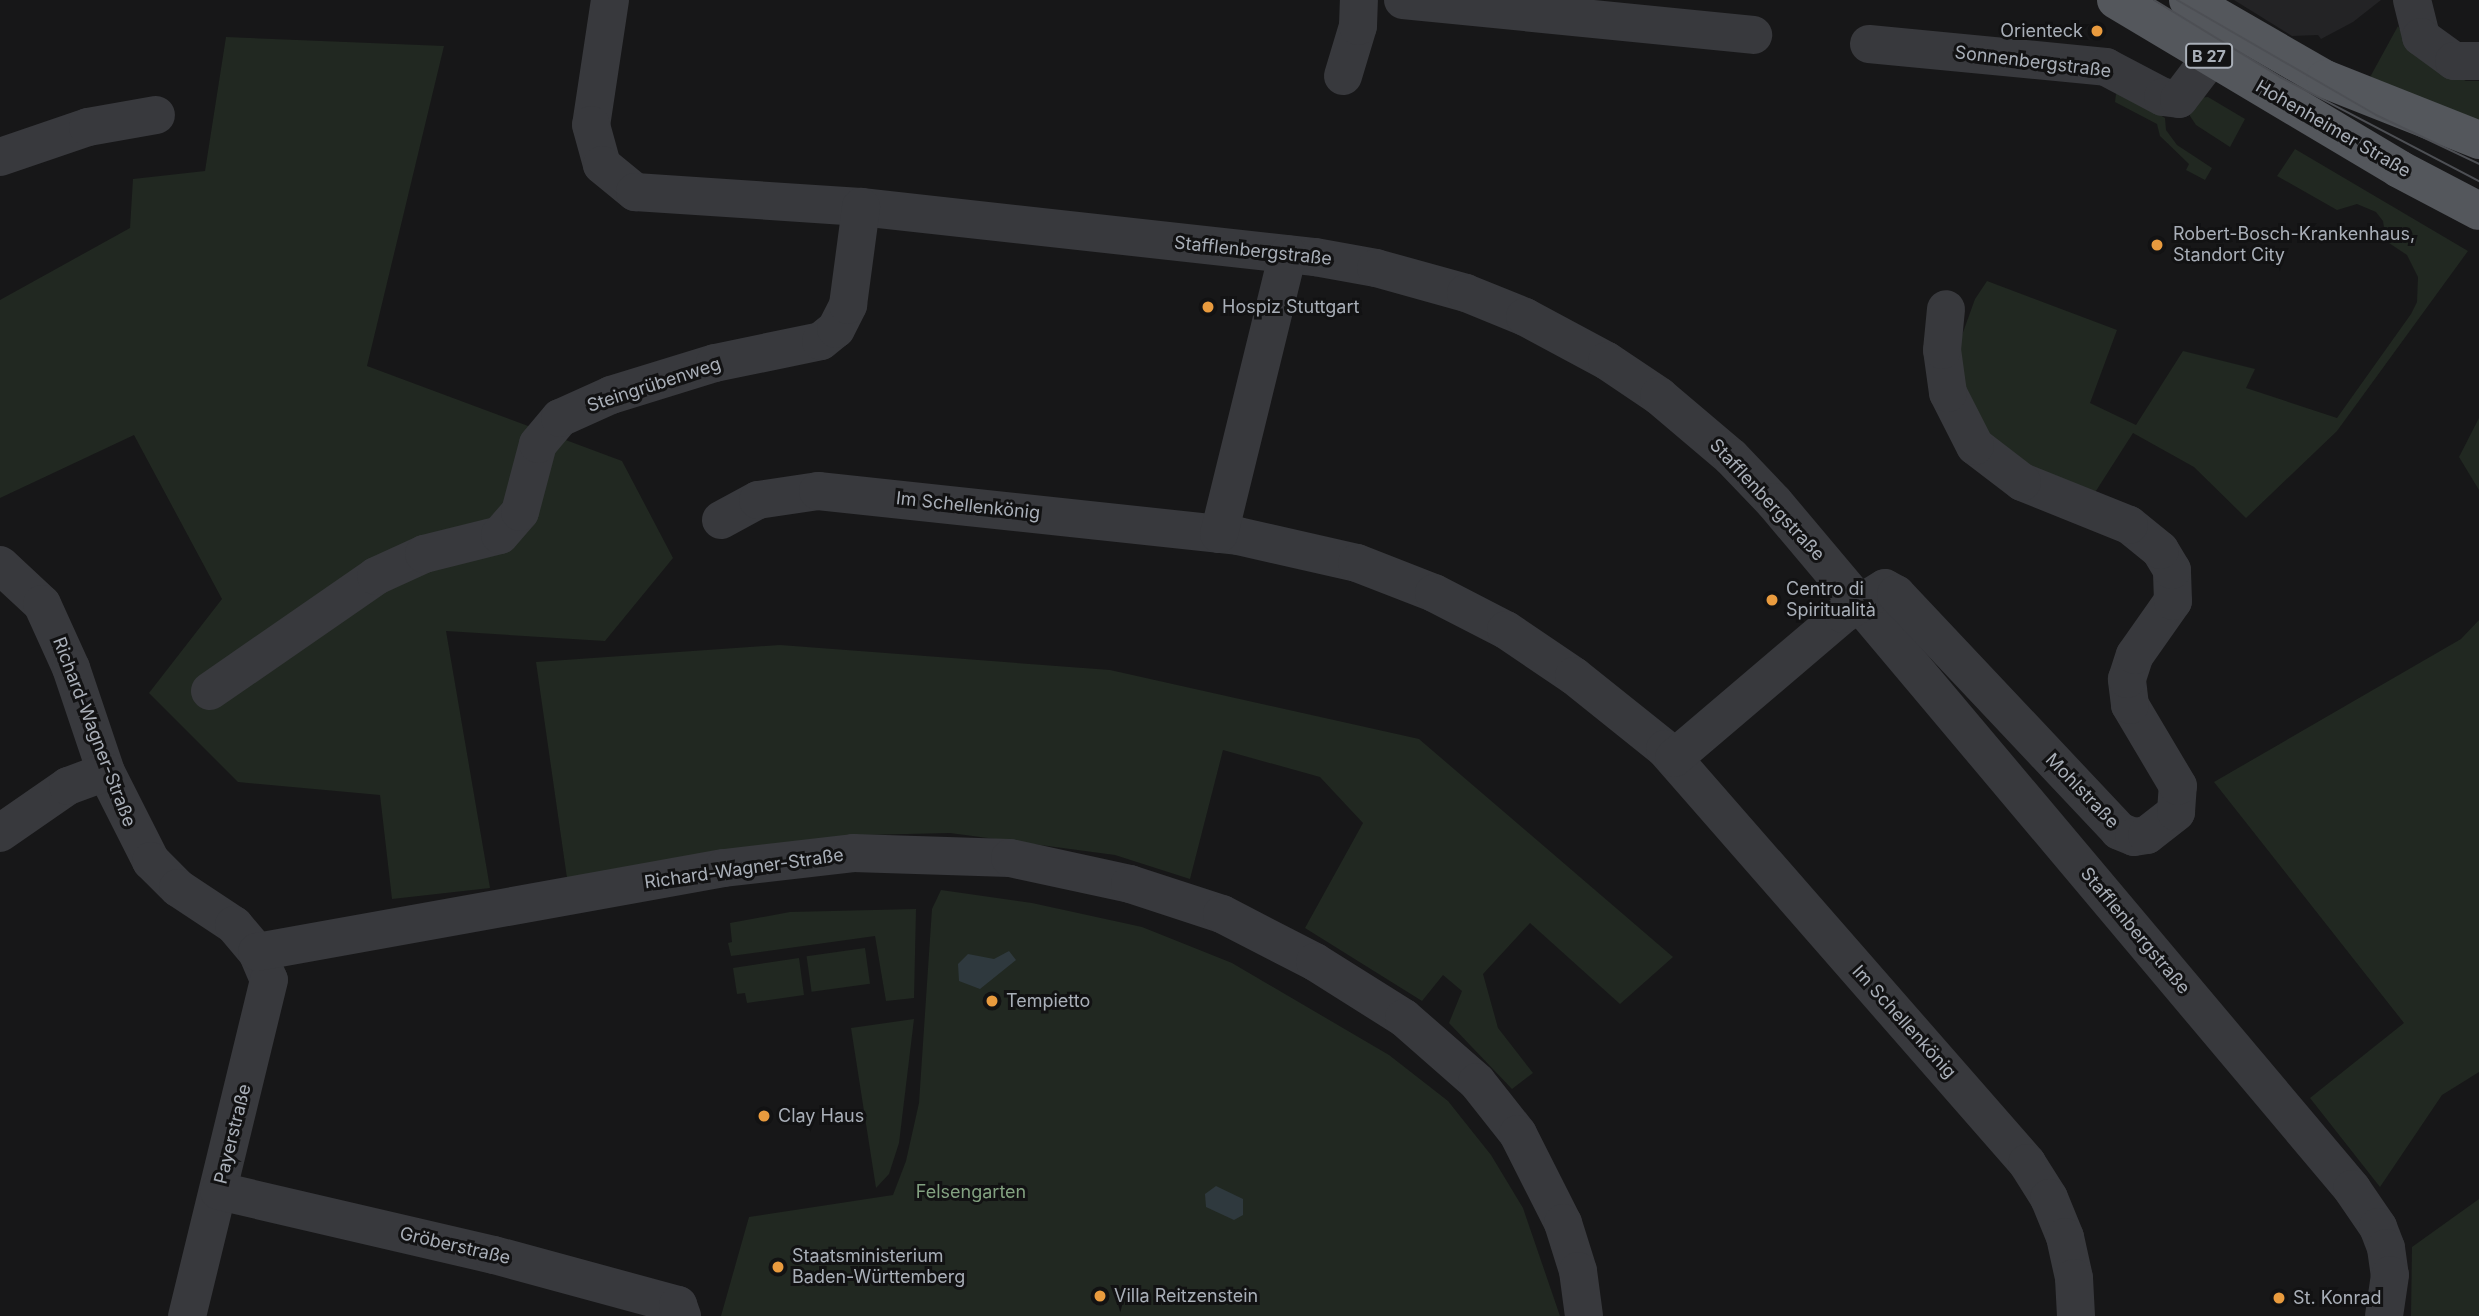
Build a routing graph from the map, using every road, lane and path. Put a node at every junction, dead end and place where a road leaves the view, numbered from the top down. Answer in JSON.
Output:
{"nodes":[{"id":1,"x":610,"y":0,"type":"edge"},
{"id":2,"x":1359,"y":0,"type":"edge"},
{"id":3,"x":1403,"y":0,"type":"edge"},
{"id":4,"x":2116,"y":0,"type":"edge"},
{"id":5,"x":2188,"y":0,"type":"edge"},
{"id":6,"x":2412,"y":0,"type":"edge"},
{"id":7,"x":1753,"y":35,"type":"dead end"},
{"id":8,"x":1869,"y":44,"type":"dead end"},
{"id":9,"x":2211,"y":57,"type":"junction"},
{"id":10,"x":2479,"y":61,"type":"edge"},
{"id":11,"x":1343,"y":76,"type":"dead end"},
{"id":12,"x":156,"y":115,"type":"dead end"},
{"id":13,"x":2479,"y":140,"type":"edge"},
{"id":14,"x":0,"y":157,"type":"edge"},
{"id":15,"x":861,"y":207,"type":"junction"},
{"id":16,"x":2479,"y":211,"type":"edge"},
{"id":17,"x":1288,"y":254,"type":"junction"},
{"id":18,"x":1946,"y":309,"type":"dead end"},
{"id":19,"x":722,"y":520,"type":"dead end"},
{"id":20,"x":1219,"y":534,"type":"junction"},
{"id":21,"x":0,"y":565,"type":"edge"},
{"id":22,"x":1859,"y":603,"type":"junction"},
{"id":23,"x":210,"y":691,"type":"dead end"},
{"id":24,"x":1674,"y":758,"type":"junction"},
{"id":25,"x":106,"y":772,"type":"junction"},
{"id":26,"x":0,"y":833,"type":"edge"},
{"id":27,"x":257,"y":952,"type":"junction"},
{"id":28,"x":219,"y":1191,"type":"junction"},
{"id":29,"x":187,"y":1316,"type":"edge"},
{"id":30,"x":682,"y":1316,"type":"edge"},
{"id":31,"x":1584,"y":1316,"type":"edge"},
{"id":32,"x":2076,"y":1316,"type":"edge"},
{"id":33,"x":2384,"y":1316,"type":"edge"}],
"edges":[{"from":1,"to":15,"type":"street","name":"Stafflenbergstraße"},
{"from":2,"to":11,"type":"street"},
{"from":3,"to":7,"type":"street"},
{"from":4,"to":9,"type":"main road","name":"Hohenheimer Straße","number":"B 27"},
{"from":5,"to":13,"type":"main road","name":"Hohenheimer Straße","number":"B 27"},
{"from":6,"to":10,"type":"street"},
{"from":8,"to":9,"type":"street","name":"Sonnenbergstraße"},
{"from":9,"to":16,"type":"main road","name":"Hohenheimer Straße","number":"B 27"},
{"from":12,"to":14,"type":"street"},
{"from":15,"to":17,"type":"street","name":"Stafflenbergstraße"},
{"from":15,"to":23,"type":"street","name":"Steingrübenweg"},
{"from":17,"to":20,"type":"street"},
{"from":17,"to":22,"type":"street","name":"Stafflenbergstraße"},
{"from":18,"to":22,"type":"street","name":"Mohlstraße"},
{"from":19,"to":20,"type":"street","name":"Im Schellenkönig"},
{"from":20,"to":24,"type":"street","name":"Im Schellenkönig"},
{"from":21,"to":25,"type":"street","name":"Richard-Wagner-Straße"},
{"from":22,"to":24,"type":"street"},
{"from":22,"to":33,"type":"street","name":"Stafflenbergstraße"},
{"from":24,"to":32,"type":"street","name":"Im Schellenkönig"},
{"from":25,"to":26,"type":"street"},
{"from":25,"to":27,"type":"street","name":"Richard-Wagner-Straße"},
{"from":27,"to":28,"type":"street","name":"Payerstraße"},
{"from":27,"to":31,"type":"street","name":"Richard-Wagner-Straße"},
{"from":28,"to":29,"type":"street","name":"Payerstraße"},
{"from":28,"to":30,"type":"street","name":"Gröberstraße"}]}
